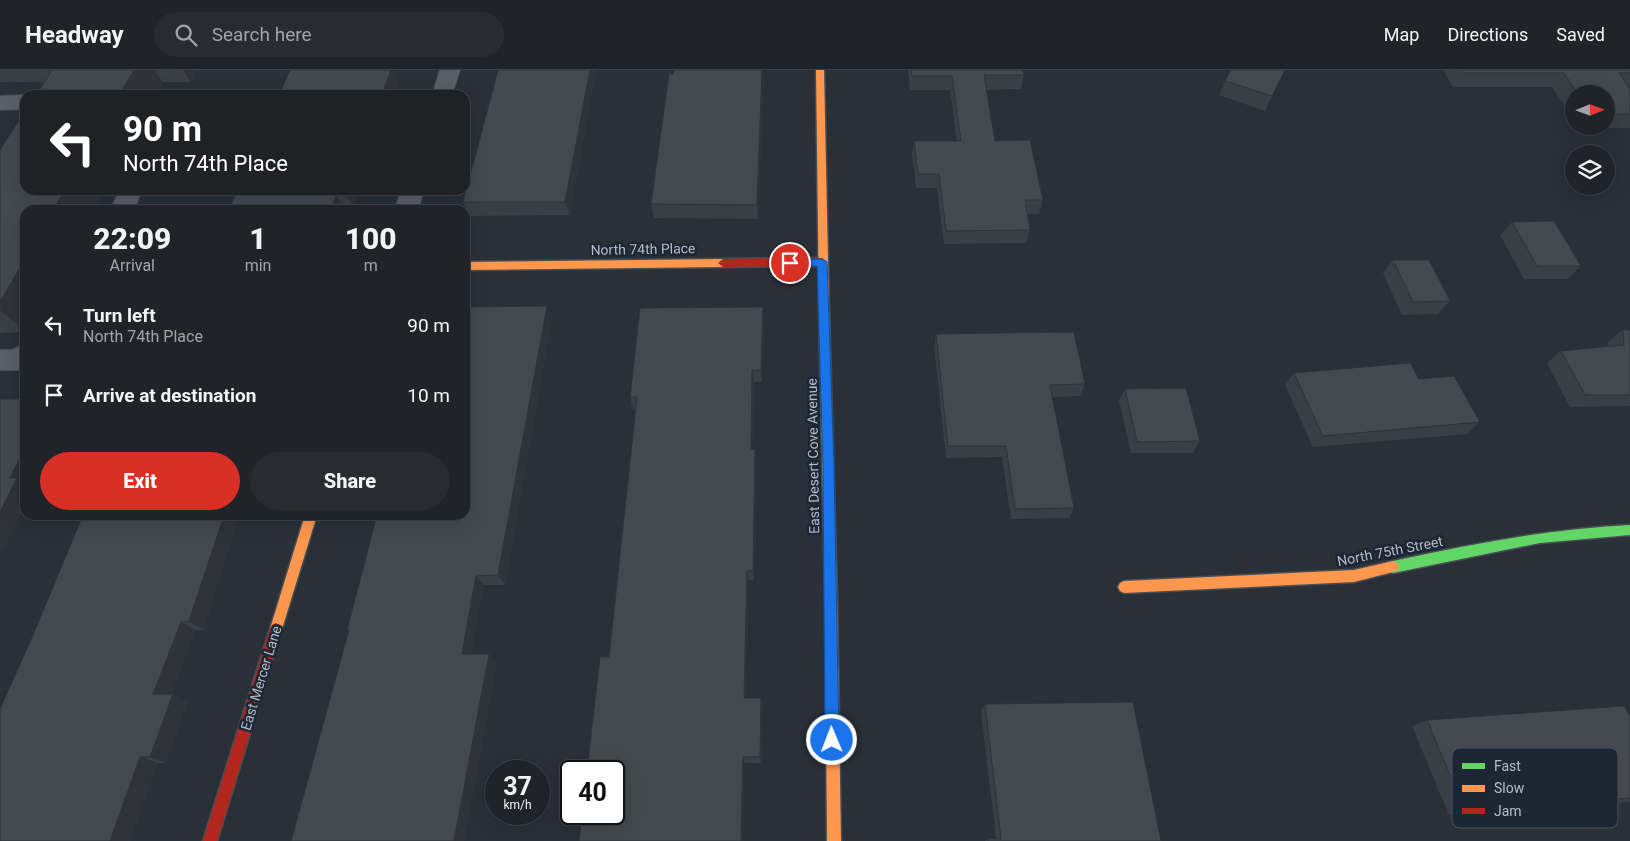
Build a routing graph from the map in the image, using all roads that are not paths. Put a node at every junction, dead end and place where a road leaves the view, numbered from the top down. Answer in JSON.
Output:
{"nodes":[{"id":1,"x":450,"y":70,"type":"edge"},
{"id":2,"x":820,"y":70,"type":"edge"},
{"id":3,"x":444,"y":90,"type":"edge"},
{"id":4,"x":0,"y":102,"type":"edge"},
{"id":5,"x":20,"y":102,"type":"edge"},
{"id":6,"x":822,"y":262,"type":"junction"},
{"id":7,"x":470,"y":266,"type":"edge"},
{"id":8,"x":20,"y":358,"type":"edge"},
{"id":9,"x":0,"y":360,"type":"edge"},
{"id":10,"x":309,"y":520,"type":"edge"},
{"id":11,"x":1630,"y":530,"type":"edge"},
{"id":12,"x":1124,"y":587,"type":"dead end"},
{"id":13,"x":210,"y":841,"type":"edge"},
{"id":14,"x":834,"y":841,"type":"edge"}],
"edges":[{"from":1,"to":3,"type":"street"},
{"from":2,"to":6,"type":"street","name":"East Desert Cove Avenue"},
{"from":4,"to":5,"type":"street"},
{"from":6,"to":7,"type":"street","name":"North 74th Place"},
{"from":6,"to":14,"type":"street","name":"East Desert Cove Avenue"},
{"from":8,"to":9,"type":"street"},
{"from":10,"to":13,"type":"street","name":"East Mercer Lane"},
{"from":11,"to":12,"type":"street","name":"North 75th Street"}]}
